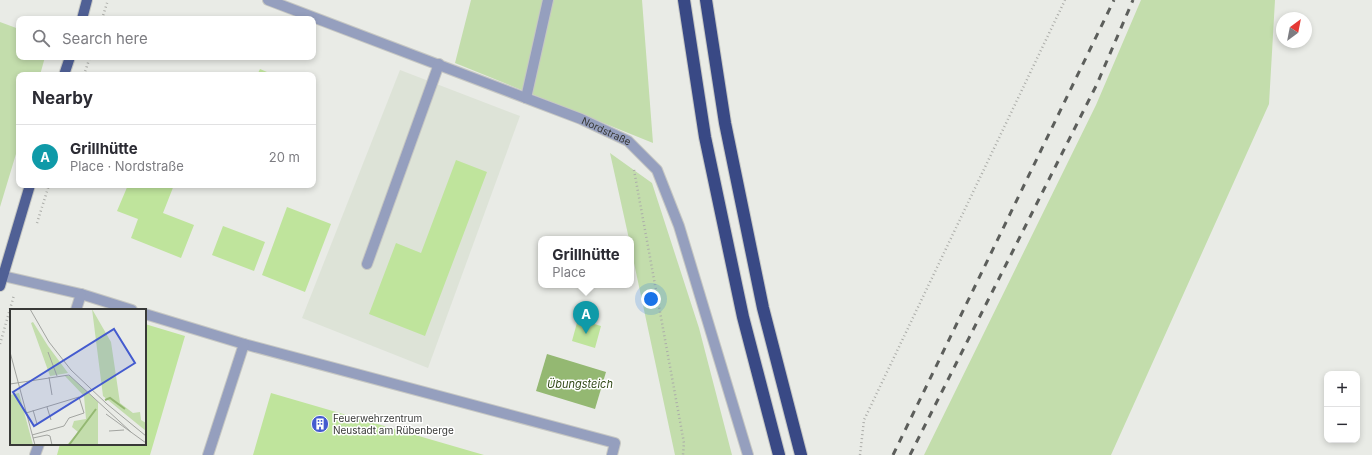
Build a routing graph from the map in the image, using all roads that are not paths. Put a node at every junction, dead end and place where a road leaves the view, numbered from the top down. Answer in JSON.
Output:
{"nodes":[{"id":1,"x":87,"y":0,"type":"edge"},
{"id":2,"x":268,"y":0,"type":"edge"},
{"id":3,"x":548,"y":0,"type":"edge"},
{"id":4,"x":684,"y":0,"type":"edge"},
{"id":5,"x":706,"y":0,"type":"edge"},
{"id":6,"x":83,"y":16,"type":"edge"},
{"id":7,"x":311,"y":16,"type":"edge"},
{"id":8,"x":316,"y":18,"type":"edge"},
{"id":9,"x":69,"y":60,"type":"edge"},
{"id":10,"x":439,"y":64,"type":"junction"},
{"id":11,"x":65,"y":72,"type":"edge"},
{"id":12,"x":526,"y":98,"type":"junction"},
{"id":13,"x":29,"y":188,"type":"edge"},
{"id":14,"x":367,"y":264,"type":"dead end"},
{"id":15,"x":3,"y":276,"type":"junction"},
{"id":16,"x":0,"y":286,"type":"edge"},
{"id":17,"x":80,"y":294,"type":"junction"},
{"id":18,"x":76,"y":309,"type":"edge"},
{"id":19,"x":129,"y":309,"type":"edge"},
{"id":20,"x":146,"y":314,"type":"edge"},
{"id":21,"x":244,"y":344,"type":"junction"},
{"id":22,"x":39,"y":445,"type":"edge"},
{"id":23,"x":36,"y":455,"type":"edge"},
{"id":24,"x":208,"y":455,"type":"edge"},
{"id":25,"x":612,"y":455,"type":"edge"},
{"id":26,"x":748,"y":455,"type":"edge"},
{"id":27,"x":778,"y":455,"type":"edge"},
{"id":28,"x":801,"y":455,"type":"edge"}],
"edges":[{"from":1,"to":6,"type":"main road"},
{"from":2,"to":7,"type":"street","name":"Nordstraße"},
{"from":3,"to":12,"type":"street"},
{"from":4,"to":27,"type":"highway"},
{"from":5,"to":28,"type":"highway"},
{"from":8,"to":10,"type":"street","name":"Nordstraße"},
{"from":9,"to":11,"type":"main road"},
{"from":10,"to":12,"type":"street","name":"Nordstraße"},
{"from":10,"to":14,"type":"street"},
{"from":12,"to":26,"type":"street","name":"Nordstraße"},
{"from":13,"to":15,"type":"main road"},
{"from":15,"to":16,"type":"main road"},
{"from":15,"to":17,"type":"street"},
{"from":17,"to":18,"type":"street"},
{"from":17,"to":19,"type":"street"},
{"from":20,"to":21,"type":"street"},
{"from":21,"to":24,"type":"street"},
{"from":21,"to":25,"type":"street"},
{"from":22,"to":23,"type":"street"}]}
